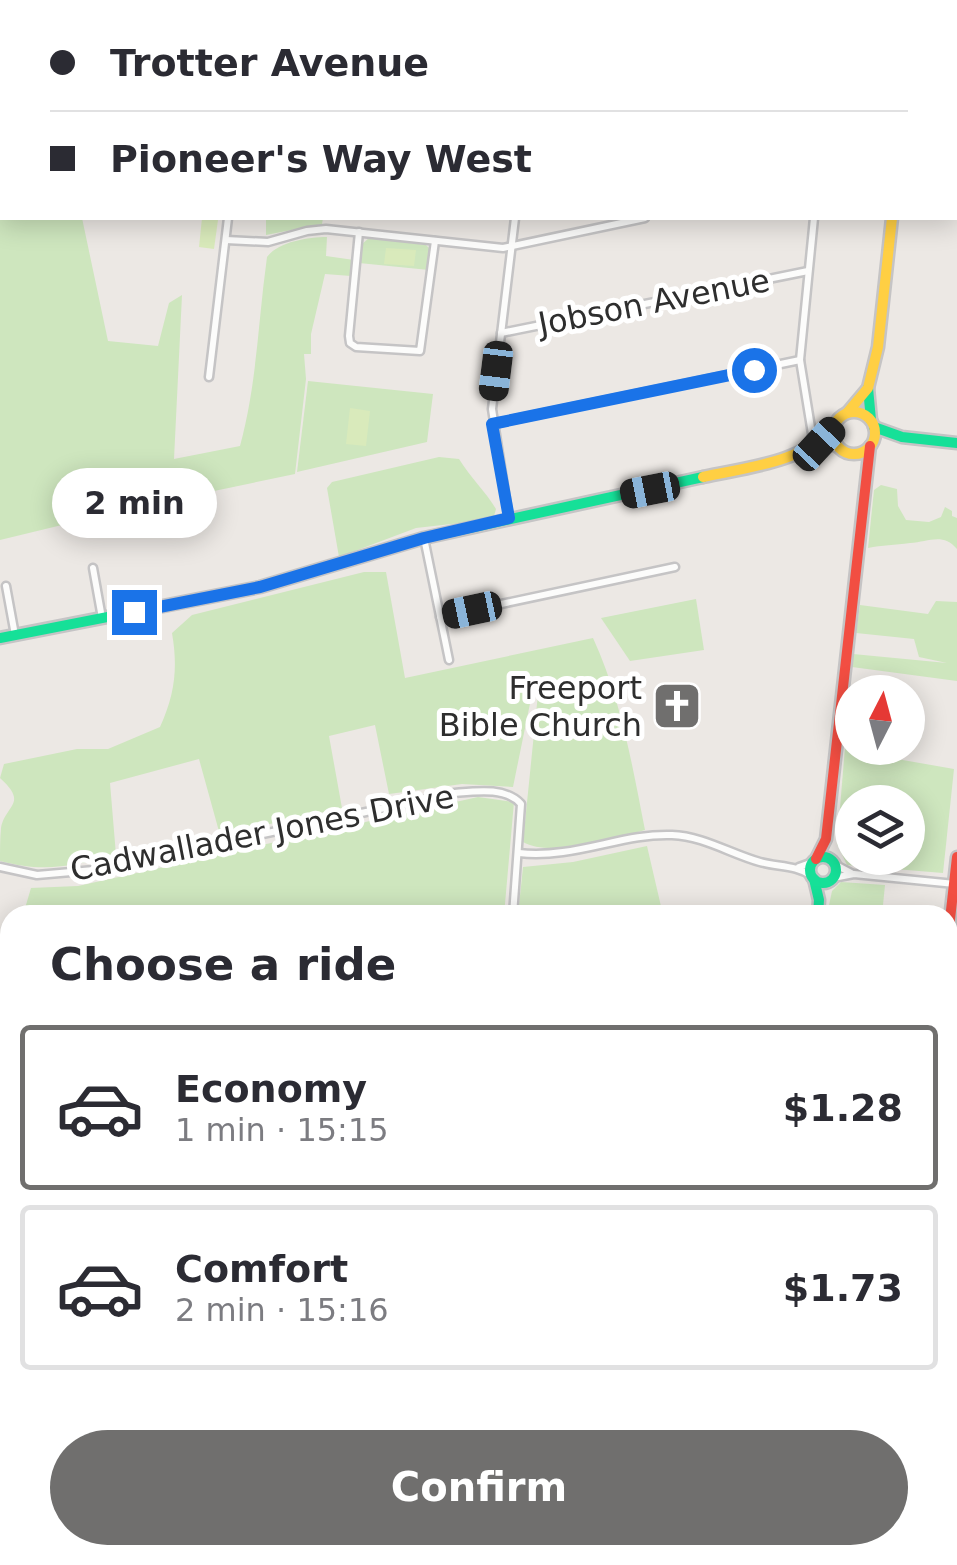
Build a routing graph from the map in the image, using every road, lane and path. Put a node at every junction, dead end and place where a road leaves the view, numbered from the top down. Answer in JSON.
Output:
{"nodes":[{"id":1,"x":228,"y":220,"type":"edge"},
{"id":2,"x":515,"y":220,"type":"edge"},
{"id":3,"x":635,"y":220,"type":"edge"},
{"id":4,"x":814,"y":220,"type":"edge"},
{"id":5,"x":892,"y":220,"type":"edge"},
{"id":6,"x":359,"y":232,"type":"junction"},
{"id":7,"x":226,"y":240,"type":"junction"},
{"id":8,"x":434,"y":241,"type":"junction"},
{"id":9,"x":511,"y":246,"type":"junction"},
{"id":10,"x":808,"y":271,"type":"junction"},
{"id":11,"x":501,"y":333,"type":"junction"},
{"id":12,"x":800,"y":360,"type":"junction"},
{"id":13,"x":209,"y":377,"type":"dead end"},
{"id":14,"x":868,"y":388,"type":"junction"},
{"id":15,"x":847,"y":413,"type":"junction"},
{"id":16,"x":492,"y":424,"type":"junction"},
{"id":17,"x":873,"y":424,"type":"junction"},
{"id":18,"x":834,"y":428,"type":"junction"},
{"id":19,"x":902,"y":437,"type":"junction"},
{"id":20,"x":957,"y":443,"type":"edge"},
{"id":21,"x":816,"y":445,"type":"junction"},
{"id":22,"x":871,"y":445,"type":"junction"},
{"id":23,"x":844,"y":450,"type":"junction"},
{"id":24,"x":864,"y":478,"type":"junction"},
{"id":25,"x":509,"y":518,"type":"junction"},
{"id":26,"x":424,"y":538,"type":"junction"},
{"id":27,"x":676,"y":567,"type":"dead end"},
{"id":28,"x":93,"y":568,"type":"dead end"},
{"id":29,"x":6,"y":586,"type":"dead end"},
{"id":30,"x":440,"y":617,"type":"junction"},
{"id":31,"x":102,"y":618,"type":"junction"},
{"id":32,"x":15,"y":635,"type":"junction"},
{"id":33,"x":0,"y":638,"type":"edge"},
{"id":34,"x":448,"y":660,"type":"dead end"},
{"id":35,"x":826,"y":839,"type":"junction"},
{"id":36,"x":520,"y":854,"type":"junction"},
{"id":37,"x":957,"y":857,"type":"edge"},
{"id":38,"x":814,"y":861,"type":"junction"},
{"id":39,"x":834,"y":863,"type":"junction"},
{"id":40,"x":0,"y":867,"type":"edge"},
{"id":41,"x":792,"y":867,"type":"junction"},
{"id":42,"x":850,"y":875,"type":"edge"},
{"id":43,"x":864,"y":875,"type":"edge"},
{"id":44,"x":813,"y":877,"type":"junction"},
{"id":45,"x":832,"y":879,"type":"junction"},
{"id":46,"x":956,"y":884,"type":"edge"},
{"id":47,"x":819,"y":900,"type":"junction"},
{"id":48,"x":514,"y":905,"type":"edge"},
{"id":49,"x":819,"y":905,"type":"edge"}],
"edges":[{"from":1,"to":7,"type":"street"},
{"from":2,"to":9,"type":"street"},
{"from":3,"to":9,"type":"street"},
{"from":4,"to":10,"type":"street"},
{"from":5,"to":14,"type":"main road"},
{"from":6,"to":7,"type":"street"},
{"from":6,"to":8,"type":"street"},
{"from":6,"to":8,"type":"street"},
{"from":7,"to":13,"type":"street"},
{"from":8,"to":9,"type":"street"},
{"from":9,"to":11,"type":"street"},
{"from":10,"to":11,"type":"street","name":"Jobson Avenue"},
{"from":10,"to":12,"type":"street"},
{"from":11,"to":16,"type":"street"},
{"from":12,"to":16,"type":"street"},
{"from":12,"to":21,"type":"street"},
{"from":14,"to":15,"type":"main road"},
{"from":14,"to":17,"type":"main road"},
{"from":15,"to":17,"type":"main road"},
{"from":15,"to":18,"type":"main road"},
{"from":16,"to":25,"type":"street"},
{"from":17,"to":19,"type":"main road"},
{"from":17,"to":22,"type":"main road"},
{"from":18,"to":21,"type":"main road"},
{"from":18,"to":23,"type":"main road"},
{"from":19,"to":20,"type":"main road"},
{"from":19,"to":22,"type":"main road"},
{"from":21,"to":23,"type":"street"},
{"from":21,"to":25,"type":"main road"},
{"from":22,"to":23,"type":"main road"},
{"from":22,"to":24,"type":"main road"},
{"from":23,"to":24,"type":"main road"},
{"from":24,"to":35,"type":"main road"},
{"from":25,"to":26,"type":"main road"},
{"from":26,"to":30,"type":"street"},
{"from":26,"to":31,"type":"main road"},
{"from":27,"to":30,"type":"street"},
{"from":28,"to":31,"type":"street"},
{"from":29,"to":32,"type":"street"},
{"from":30,"to":34,"type":"street"},
{"from":31,"to":32,"type":"main road"},
{"from":32,"to":33,"type":"main road"},
{"from":35,"to":38,"type":"main road"},
{"from":35,"to":39,"type":"main road"},
{"from":36,"to":40,"type":"street","name":"Cadwallader Jones Drive"},
{"from":36,"to":41,"type":"street"},
{"from":36,"to":48,"type":"street"},
{"from":37,"to":46,"type":"main road"},
{"from":38,"to":39,"type":"main road"},
{"from":38,"to":41,"type":"street"},
{"from":38,"to":44,"type":"main road"},
{"from":39,"to":45,"type":"main road"},
{"from":41,"to":44,"type":"street"},
{"from":42,"to":45,"type":"street"},
{"from":43,"to":46,"type":"street"},
{"from":44,"to":45,"type":"main road"},
{"from":44,"to":47,"type":"main road"},
{"from":45,"to":47,"type":"main road"},
{"from":47,"to":49,"type":"main road"}]}
